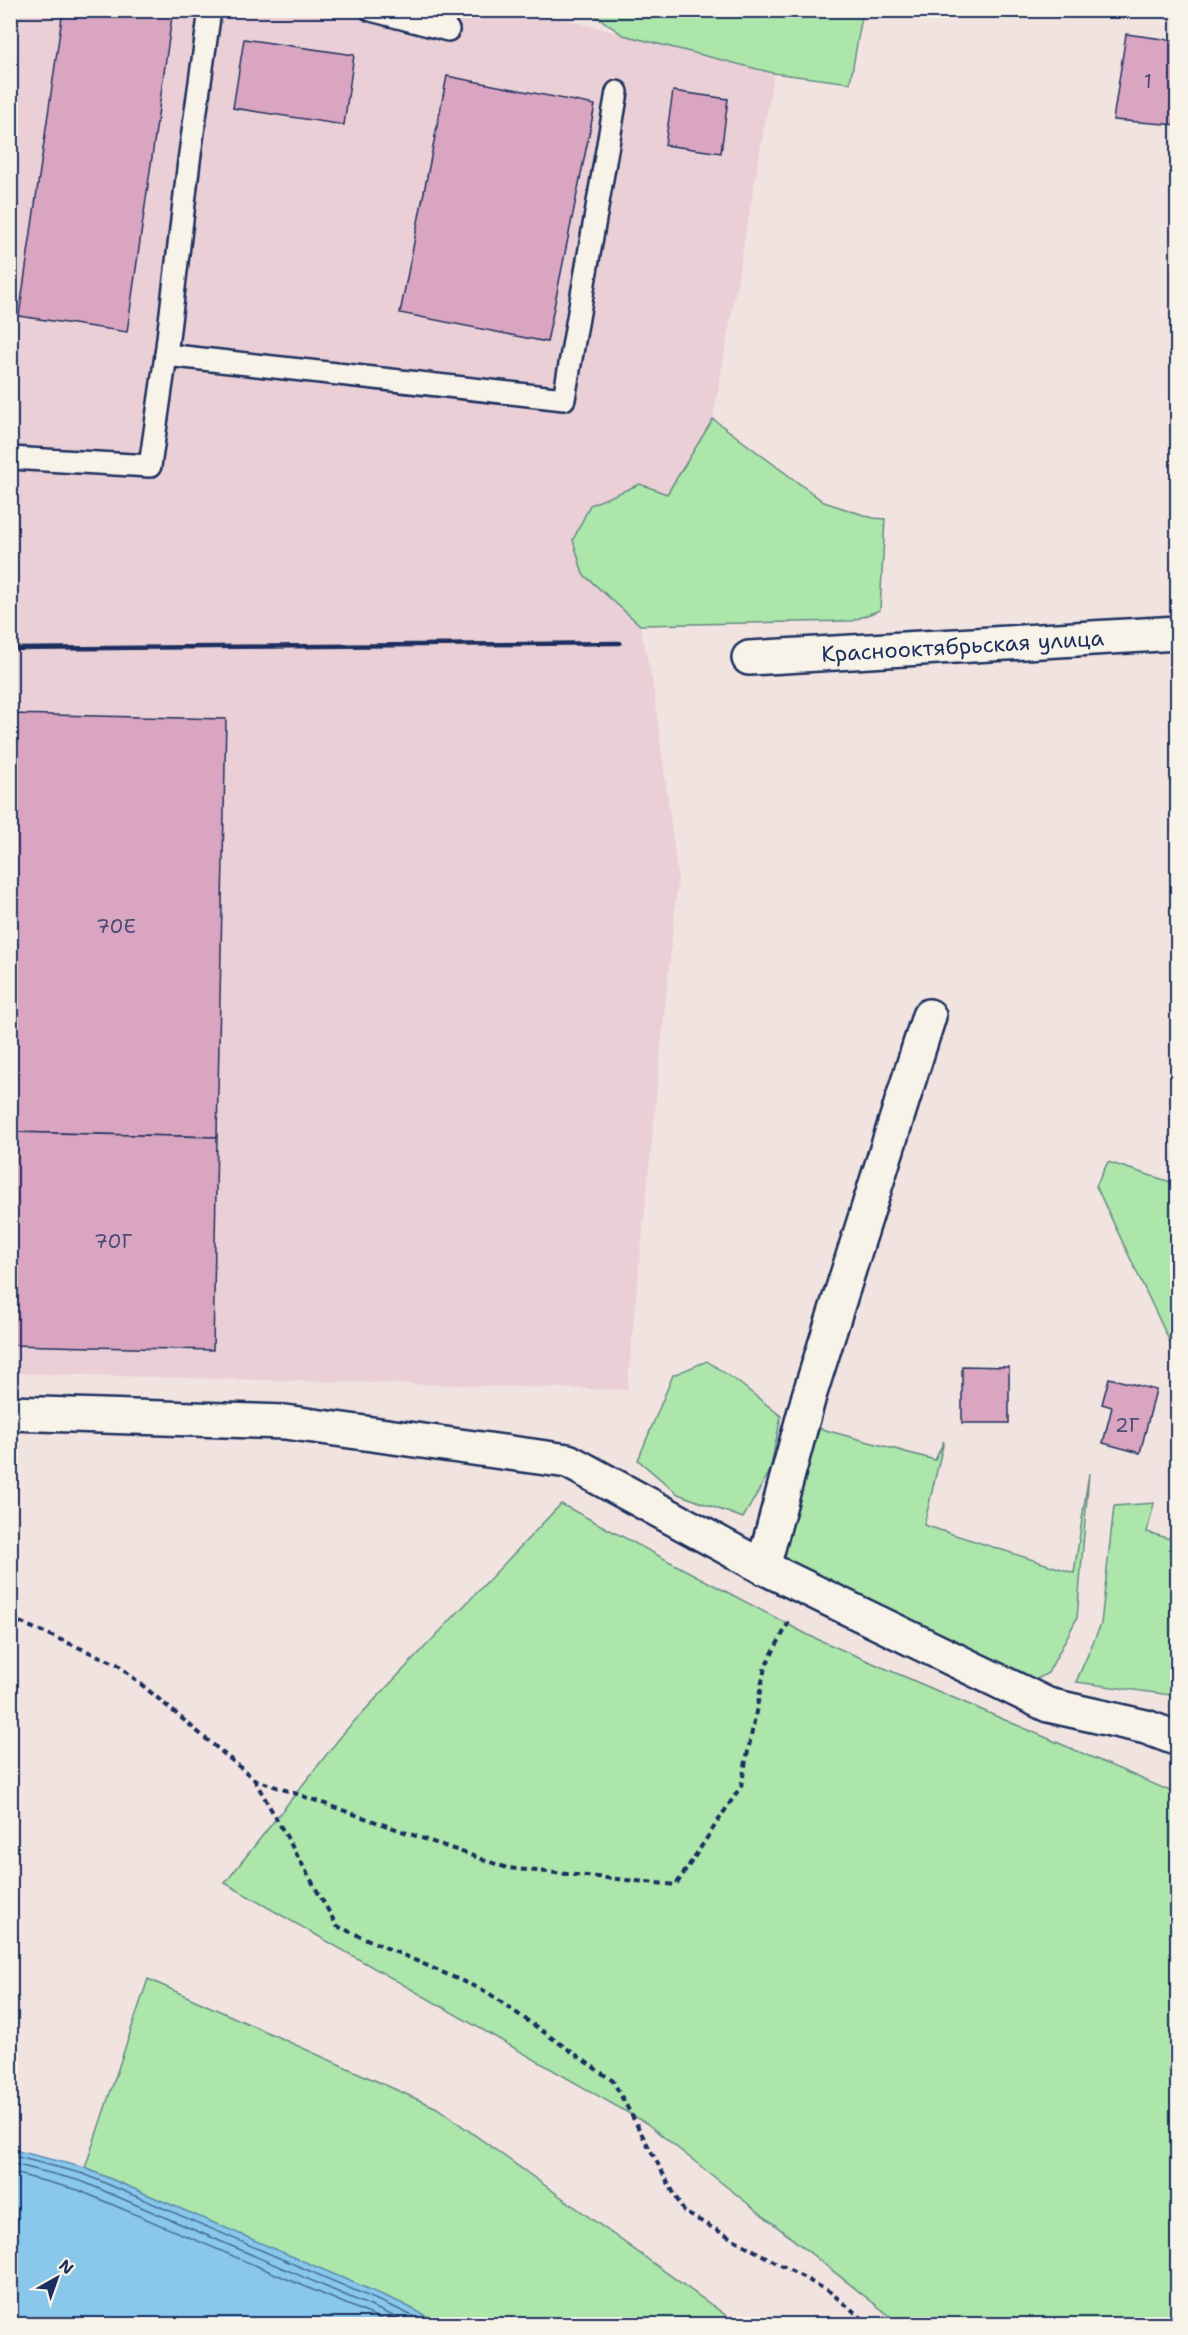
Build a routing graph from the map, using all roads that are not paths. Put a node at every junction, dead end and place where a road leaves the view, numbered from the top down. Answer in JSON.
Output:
{"nodes":[{"id":1,"x":210,"y":10,"type":"edge"},
{"id":2,"x":371,"y":10,"type":"edge"},
{"id":3,"x":448,"y":30,"type":"dead end"},
{"id":4,"x":617,"y":92,"type":"dead end"},
{"id":5,"x":166,"y":355,"type":"junction"},
{"id":6,"x":10,"y":458,"type":"edge"},
{"id":7,"x":1178,"y":633,"type":"edge"},
{"id":8,"x":749,"y":658,"type":"dead end"},
{"id":9,"x":929,"y":1016,"type":"dead end"},
{"id":10,"x":10,"y":1413,"type":"edge"},
{"id":11,"x":763,"y":1567,"type":"junction"},
{"id":12,"x":1178,"y":1739,"type":"edge"}],
"edges":[{"from":1,"to":5,"type":"lane"},
{"from":2,"to":3,"type":"lane"},
{"from":4,"to":5,"type":"lane"},
{"from":5,"to":6,"type":"lane"},
{"from":7,"to":8,"type":"street","name":"Краснооктябрьская улица"},
{"from":9,"to":11,"type":"street"},
{"from":10,"to":11,"type":"street"},
{"from":11,"to":12,"type":"street"}]}
